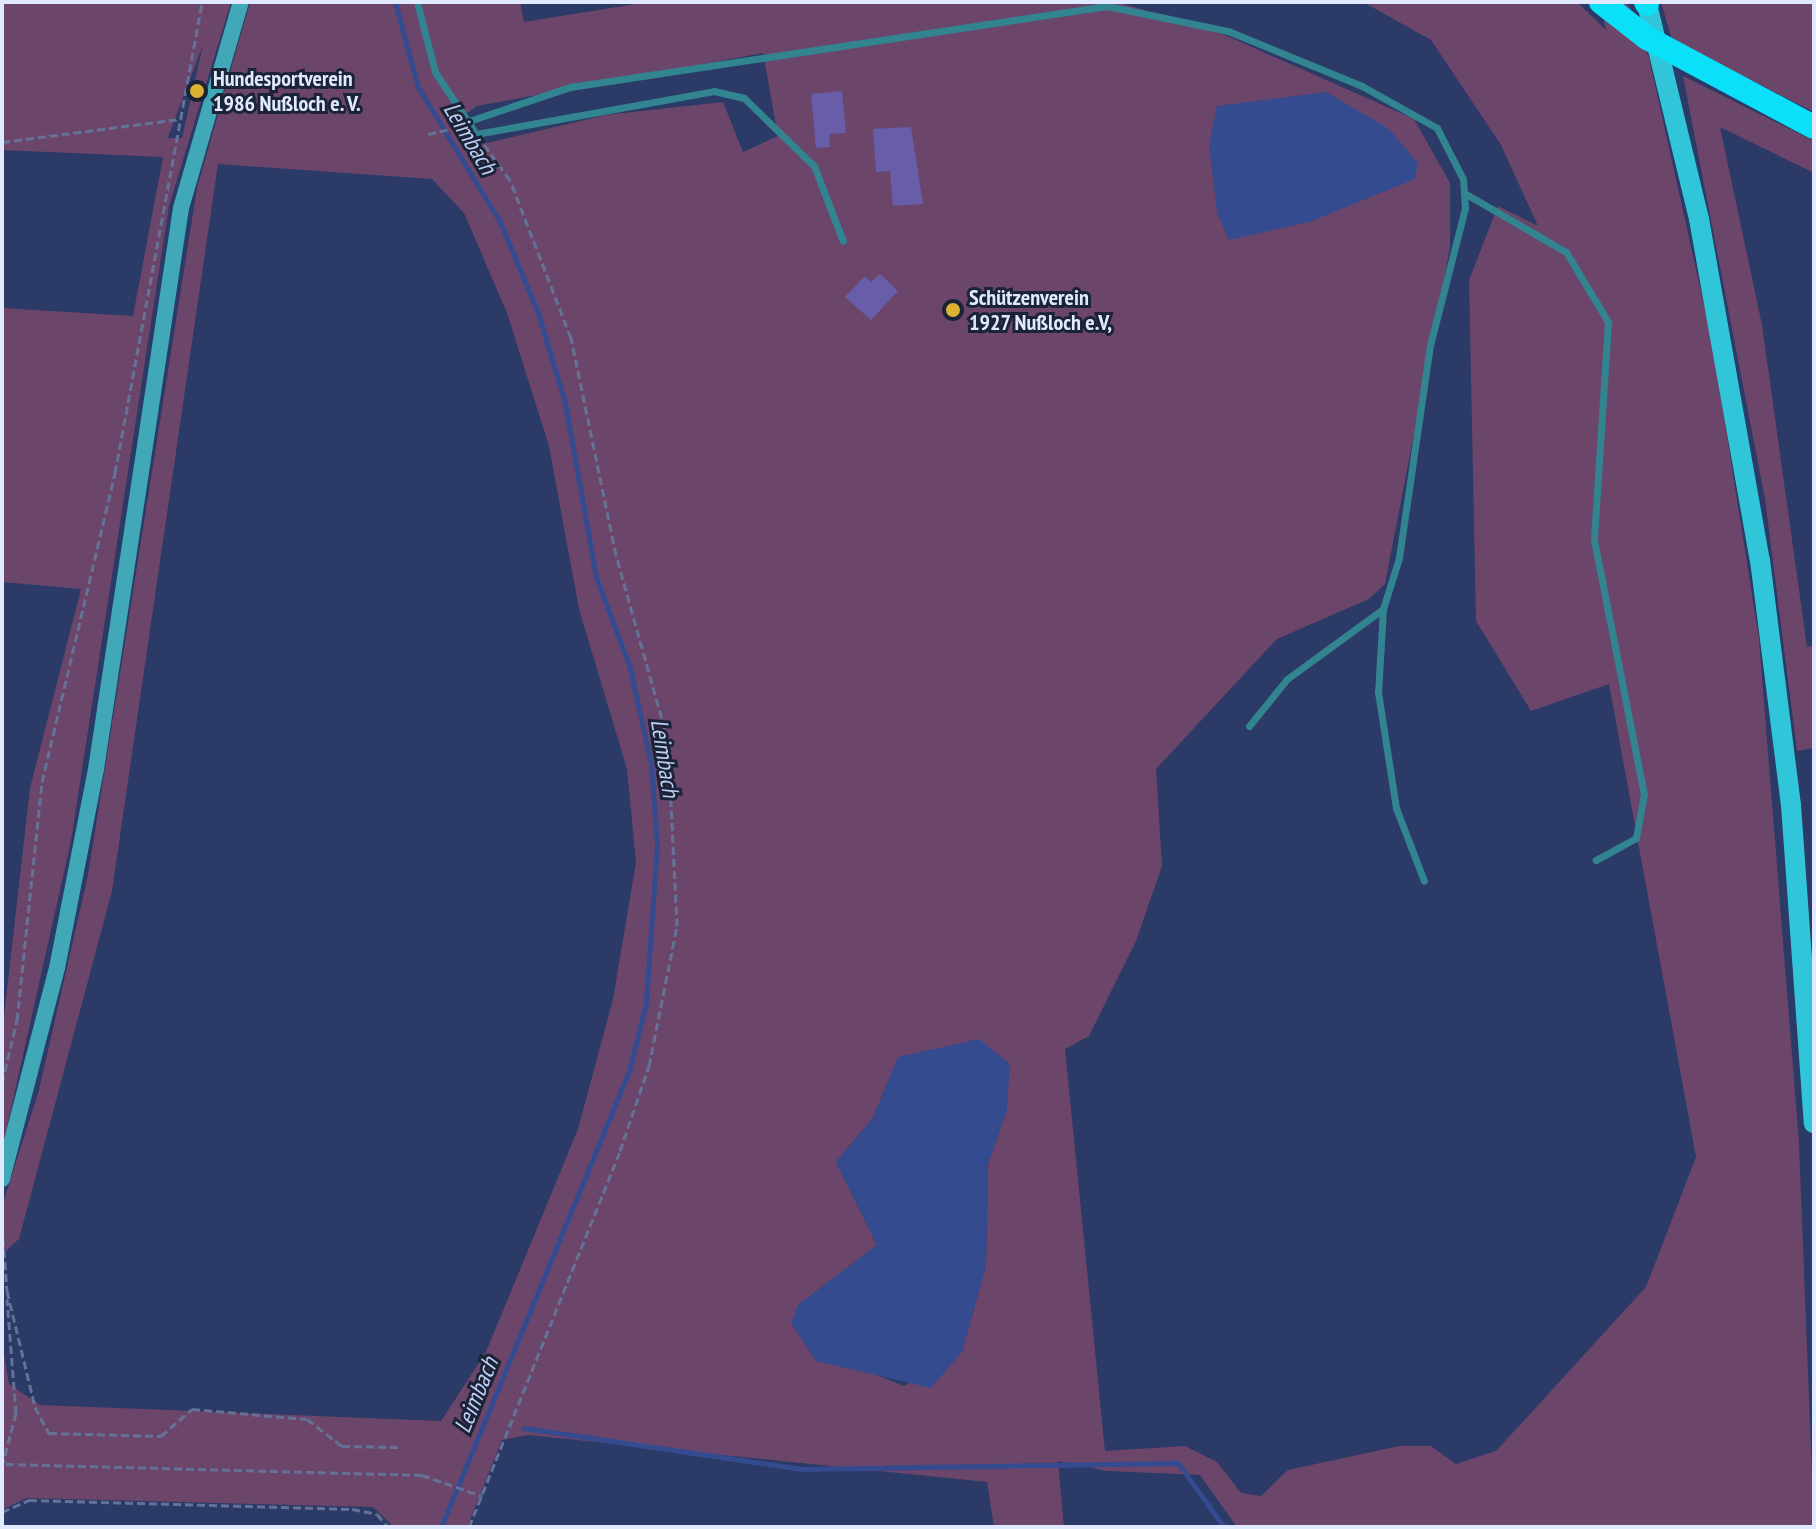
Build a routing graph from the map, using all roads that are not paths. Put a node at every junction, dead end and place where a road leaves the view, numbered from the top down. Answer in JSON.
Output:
{"nodes":[{"id":1,"x":241,"y":2,"type":"edge"},
{"id":2,"x":417,"y":2,"type":"edge"},
{"id":3,"x":1601,"y":2,"type":"edge"},
{"id":4,"x":1647,"y":3,"type":"edge"},
{"id":5,"x":466,"y":122,"type":"junction"},
{"id":6,"x":1814,"y":127,"type":"edge"},
{"id":7,"x":1466,"y":194,"type":"junction"},
{"id":8,"x":843,"y":241,"type":"dead end"},
{"id":9,"x":1383,"y":609,"type":"junction"},
{"id":10,"x":1249,"y":726,"type":"dead end"},
{"id":11,"x":1596,"y":860,"type":"dead end"},
{"id":12,"x":1424,"y":881,"type":"dead end"},
{"id":13,"x":1814,"y":1123,"type":"edge"},
{"id":14,"x":2,"y":1179,"type":"edge"}],
"edges":[{"from":1,"to":14,"type":"street"},
{"from":2,"to":5,"type":"lane"},
{"from":3,"to":6,"type":"highway"},
{"from":4,"to":13,"type":"main road"},
{"from":5,"to":7,"type":"lane"},
{"from":5,"to":8,"type":"lane"},
{"from":7,"to":9,"type":"lane"},
{"from":7,"to":11,"type":"lane"},
{"from":9,"to":10,"type":"lane"},
{"from":9,"to":12,"type":"lane"}]}
